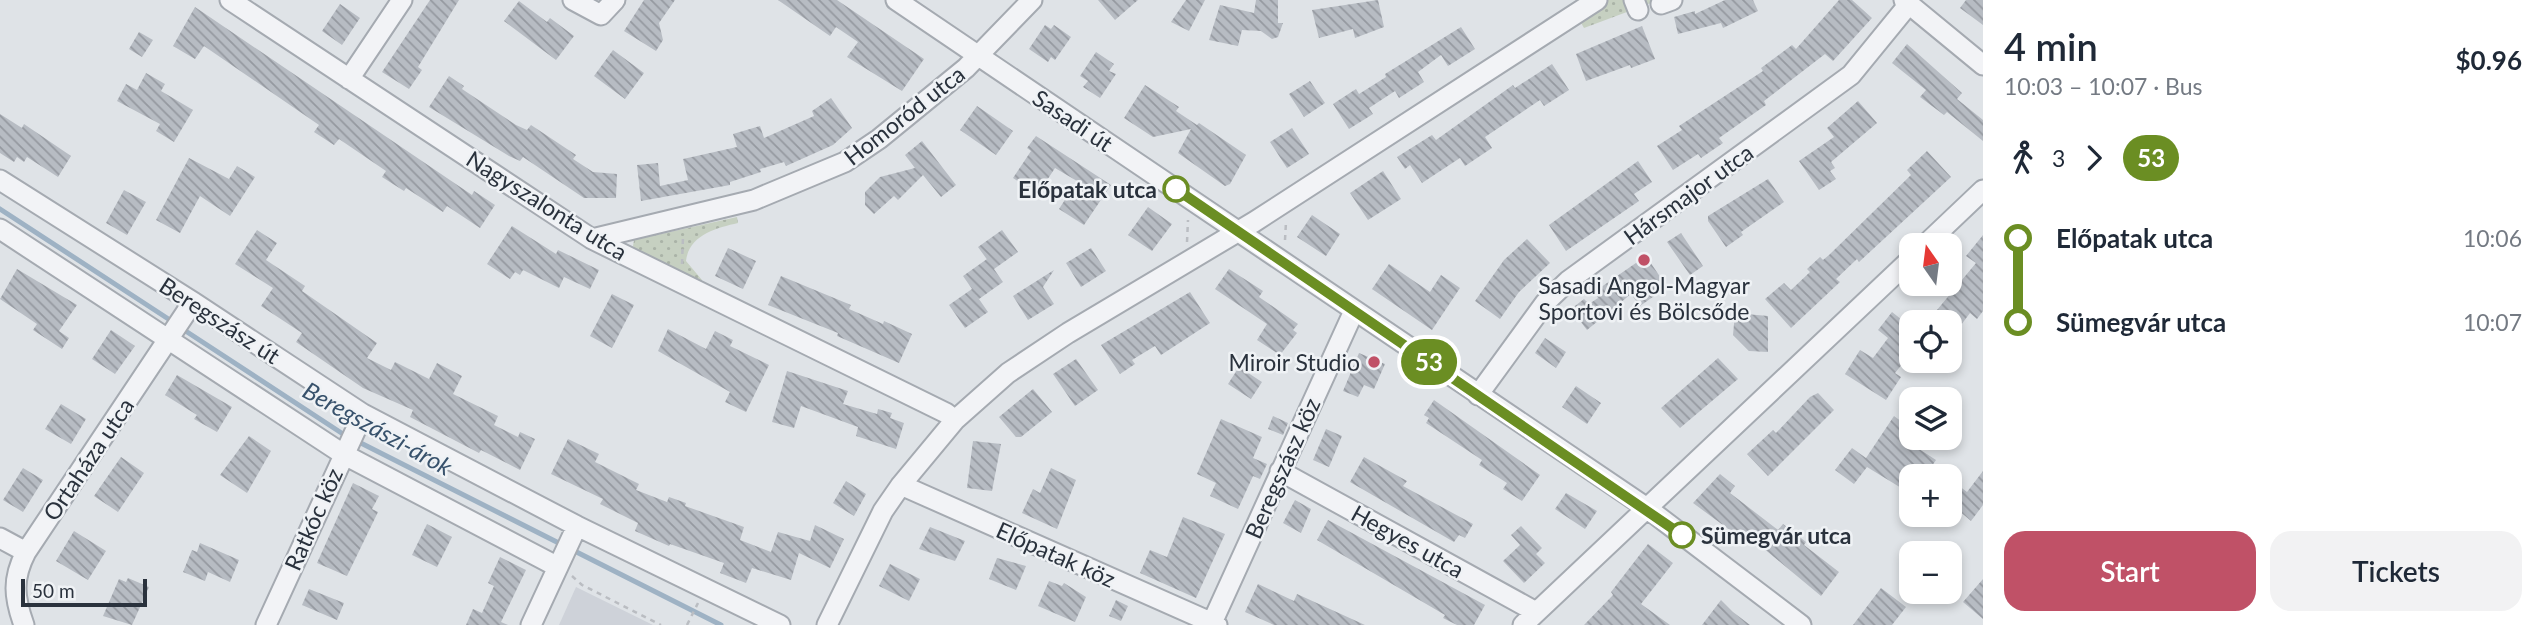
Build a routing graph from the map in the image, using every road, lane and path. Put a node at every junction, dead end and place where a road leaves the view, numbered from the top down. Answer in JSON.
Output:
{"nodes":[{"id":1,"x":230,"y":0,"type":"edge"},
{"id":2,"x":402,"y":0,"type":"edge"},
{"id":3,"x":573,"y":0,"type":"edge"},
{"id":4,"x":615,"y":0,"type":"edge"},
{"id":5,"x":895,"y":0,"type":"edge"},
{"id":6,"x":1032,"y":0,"type":"edge"},
{"id":7,"x":1595,"y":1,"type":"edge"},
{"id":8,"x":1906,"y":2,"type":"edge"},
{"id":9,"x":979,"y":55,"type":"junction"},
{"id":10,"x":1983,"y":65,"type":"edge"},
{"id":11,"x":349,"y":79,"type":"junction"},
{"id":12,"x":0,"y":180,"type":"edge"},
{"id":13,"x":1983,"y":190,"type":"edge"},
{"id":14,"x":1188,"y":217,"type":"dead end"},
{"id":15,"x":685,"y":218,"type":"junction"},
{"id":16,"x":0,"y":229,"type":"edge"},
{"id":17,"x":1237,"y":230,"type":"junction"},
{"id":18,"x":1938,"y":233,"type":"edge"},
{"id":19,"x":592,"y":239,"type":"junction"},
{"id":20,"x":1187,"y":246,"type":"dead end"},
{"id":21,"x":1899,"y":269,"type":"edge"},
{"id":22,"x":680,"y":282,"type":"junction"},
{"id":23,"x":1354,"y":311,"type":"junction"},
{"id":24,"x":179,"y":322,"type":"junction"},
{"id":25,"x":1478,"y":395,"type":"junction"},
{"id":26,"x":955,"y":420,"type":"junction"},
{"id":27,"x":352,"y":435,"type":"junction"},
{"id":28,"x":1280,"y":471,"type":"junction"},
{"id":29,"x":901,"y":485,"type":"junction"},
{"id":30,"x":1647,"y":508,"type":"junction"},
{"id":31,"x":574,"y":532,"type":"junction"},
{"id":32,"x":0,"y":538,"type":"edge"},
{"id":33,"x":26,"y":552,"type":"junction"},
{"id":34,"x":560,"y":562,"type":"junction"},
{"id":35,"x":698,"y":603,"type":"dead end"},
{"id":36,"x":1529,"y":618,"type":"edge"},
{"id":37,"x":1213,"y":624,"type":"edge"},
{"id":38,"x":24,"y":625,"type":"edge"},
{"id":39,"x":266,"y":625,"type":"edge"},
{"id":40,"x":531,"y":625,"type":"edge"},
{"id":41,"x":661,"y":625,"type":"edge"},
{"id":42,"x":687,"y":625,"type":"edge"},
{"id":43,"x":780,"y":625,"type":"edge"},
{"id":44,"x":827,"y":625,"type":"edge"},
{"id":45,"x":1801,"y":625,"type":"edge"}],
"edges":[{"from":1,"to":11,"type":"street","name":"Nagyszalonta utca"},
{"from":2,"to":11,"type":"street"},
{"from":3,"to":4,"type":"street"},
{"from":5,"to":9,"type":"street","name":"Sasadi út"},
{"from":6,"to":9,"type":"street","name":"Homoród utca"},
{"from":7,"to":17,"type":"street"},
{"from":8,"to":10,"type":"street"},
{"from":8,"to":25,"type":"street","name":"Hársmajor utca"},
{"from":9,"to":15,"type":"street","name":"Homoród utca"},
{"from":9,"to":17,"type":"street","name":"Sasadi út"},
{"from":11,"to":19,"type":"street","name":"Nagyszalonta utca"},
{"from":12,"to":24,"type":"street","name":"Beregszász út"},
{"from":13,"to":18,"type":"street"},
{"from":14,"to":20,"type":"path"},
{"from":15,"to":19,"type":"street","name":"Homoród utca"},
{"from":15,"to":22,"type":"path"},
{"from":16,"to":24,"type":"street","name":"Beregszász út"},
{"from":17,"to":23,"type":"street","name":"Sasadi út"},
{"from":17,"to":26,"type":"street"},
{"from":19,"to":22,"type":"street","name":"Nagyszalonta utca"},
{"from":21,"to":30,"type":"street"},
{"from":22,"to":26,"type":"street","name":"Nagyszalonta utca"},
{"from":23,"to":25,"type":"street","name":"Sasadi út"},
{"from":23,"to":28,"type":"street","name":"Beregszász köz"},
{"from":24,"to":27,"type":"street","name":"Beregszász út"},
{"from":24,"to":27,"type":"street","name":"Beregszász út"},
{"from":24,"to":33,"type":"street","name":"Ortaháza utca"},
{"from":25,"to":30,"type":"street","name":"Sasadi út"},
{"from":26,"to":29,"type":"street"},
{"from":27,"to":31,"type":"street","name":"Beregszász út"},
{"from":27,"to":34,"type":"street","name":"Beregszász út"},
{"from":27,"to":39,"type":"street","name":"Ratkóc köz"},
{"from":28,"to":36,"type":"street","name":"Hegyes utca"},
{"from":28,"to":37,"type":"street","name":"Beregszász köz"},
{"from":29,"to":37,"type":"street","name":"Előpatak köz"},
{"from":29,"to":44,"type":"street"},
{"from":30,"to":36,"type":"street"},
{"from":30,"to":45,"type":"street","name":"Sasadi út"},
{"from":31,"to":34,"type":"street"},
{"from":31,"to":43,"type":"street","name":"Beregszász út"},
{"from":32,"to":33,"type":"street"},
{"from":33,"to":38,"type":"street","name":"Ortaháza utca"},
{"from":34,"to":40,"type":"street"},
{"from":34,"to":41,"type":"path"},
{"from":35,"to":42,"type":"path"}]}
